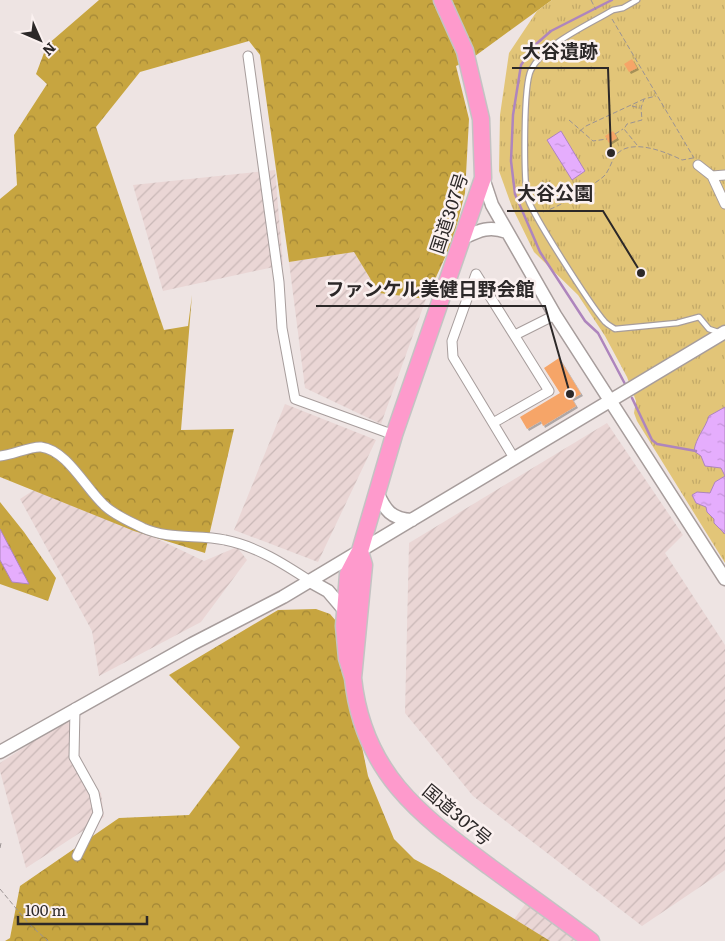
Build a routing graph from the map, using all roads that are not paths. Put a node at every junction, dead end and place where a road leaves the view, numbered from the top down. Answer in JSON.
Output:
{"nodes":[{"id":1,"x":442,"y":0,"type":"edge"},
{"id":2,"x":637,"y":0,"type":"edge"},
{"id":3,"x":248,"y":56,"type":"dead end"},
{"id":4,"x":696,"y":161,"type":"road end"},
{"id":5,"x":725,"y":175,"type":"edge"},
{"id":6,"x":712,"y":176,"type":"junction"},
{"id":7,"x":483,"y":178,"type":"junction"},
{"id":8,"x":725,"y":204,"type":"edge"},
{"id":9,"x":507,"y":232,"type":"junction"},
{"id":10,"x":460,"y":239,"type":"junction"},
{"id":11,"x":555,"y":315,"type":"junction"},
{"id":12,"x":724,"y":332,"type":"edge"},
{"id":13,"x":515,"y":335,"type":"junction"},
{"id":14,"x":610,"y":401,"type":"junction"},
{"id":15,"x":493,"y":423,"type":"junction"},
{"id":16,"x":394,"y":435,"type":"junction"},
{"id":17,"x":0,"y":456,"type":"edge"},
{"id":18,"x":514,"y":458,"type":"junction"},
{"id":19,"x":377,"y":492,"type":"junction"},
{"id":20,"x":412,"y":520,"type":"junction"},
{"id":21,"x":360,"y":551,"type":"junction"},
{"id":22,"x":725,"y":578,"type":"edge"},
{"id":23,"x":310,"y":581,"type":"junction"},
{"id":24,"x":345,"y":611,"type":"junction"},
{"id":25,"x":353,"y":678,"type":"junction"},
{"id":26,"x":75,"y":708,"type":"junction"},
{"id":27,"x":0,"y":752,"type":"edge"},
{"id":28,"x":77,"y":856,"type":"dead end"},
{"id":29,"x":591,"y":941,"type":"edge"}],
"edges":[{"from":1,"to":7,"type":"highway","name":"国道307号"},
{"from":2,"to":12,"type":"lane"},
{"from":3,"to":16,"type":"street"},
{"from":4,"to":6,"type":"street"},
{"from":5,"to":6,"type":"street"},
{"from":6,"to":8,"type":"street"},
{"from":7,"to":9,"type":"street"},
{"from":7,"to":10,"type":"highway","name":"国道307号"},
{"from":9,"to":10,"type":"street"},
{"from":9,"to":11,"type":"street"},
{"from":10,"to":16,"type":"highway","name":"国道307号"},
{"from":11,"to":13,"type":"street"},
{"from":11,"to":14,"type":"street"},
{"from":12,"to":14,"type":"street"},
{"from":13,"to":15,"type":"street"},
{"from":13,"to":15,"type":"street"},
{"from":14,"to":18,"type":"street"},
{"from":14,"to":22,"type":"street"},
{"from":15,"to":18,"type":"street"},
{"from":16,"to":19,"type":"highway","name":"国道307号"},
{"from":17,"to":23,"type":"street"},
{"from":18,"to":20,"type":"street"},
{"from":19,"to":20,"type":"street"},
{"from":19,"to":21,"type":"highway","name":"国道307号"},
{"from":20,"to":21,"type":"street"},
{"from":21,"to":23,"type":"street"},
{"from":21,"to":24,"type":"highway","name":"国道307号"},
{"from":21,"to":25,"type":"highway","name":"国道307号"},
{"from":23,"to":24,"type":"street"},
{"from":23,"to":26,"type":"street"},
{"from":24,"to":25,"type":"highway","name":"国道307号"},
{"from":25,"to":29,"type":"highway","name":"国道307号"},
{"from":26,"to":27,"type":"street"},
{"from":26,"to":28,"type":"street"}]}
